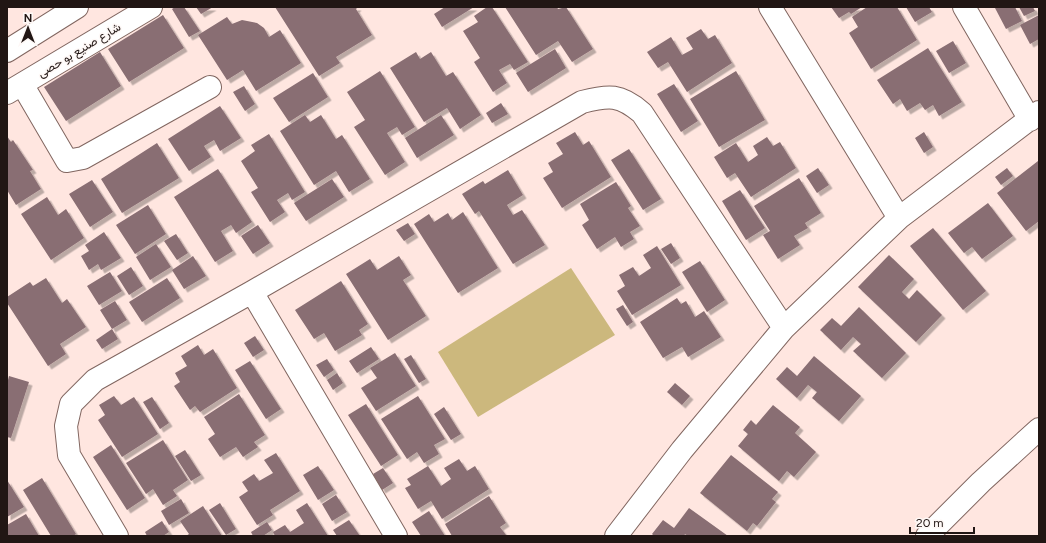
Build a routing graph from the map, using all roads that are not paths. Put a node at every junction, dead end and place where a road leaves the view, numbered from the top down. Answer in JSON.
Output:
{"nodes":[{"id":1,"x":77,"y":7,"type":"edge"},
{"id":2,"x":151,"y":7,"type":"edge"},
{"id":3,"x":770,"y":7,"type":"edge"},
{"id":4,"x":964,"y":7,"type":"edge"},
{"id":5,"x":7,"y":51,"type":"edge"},
{"id":6,"x":210,"y":87,"type":"dead end"},
{"id":7,"x":14,"y":89,"type":"edge"},
{"id":8,"x":1034,"y":116,"type":"edge"},
{"id":9,"x":899,"y":218,"type":"junction"},
{"id":10,"x":252,"y":292,"type":"junction"},
{"id":11,"x":784,"y":328,"type":"junction"},
{"id":12,"x":1039,"y":428,"type":"edge"},
{"id":13,"x":117,"y":536,"type":"edge"},
{"id":14,"x":396,"y":536,"type":"edge"},
{"id":15,"x":616,"y":536,"type":"edge"},
{"id":16,"x":927,"y":536,"type":"edge"}],
"edges":[{"from":1,"to":5,"type":"street"},
{"from":2,"to":7,"type":"street","name":"شارع صنيع بو حصى"},
{"from":3,"to":9,"type":"street"},
{"from":4,"to":8,"type":"street"},
{"from":6,"to":7,"type":"street"},
{"from":8,"to":9,"type":"street"},
{"from":9,"to":11,"type":"street"},
{"from":10,"to":11,"type":"street"},
{"from":10,"to":13,"type":"street"},
{"from":10,"to":14,"type":"street"},
{"from":11,"to":15,"type":"street"},
{"from":12,"to":16,"type":"street"}]}
